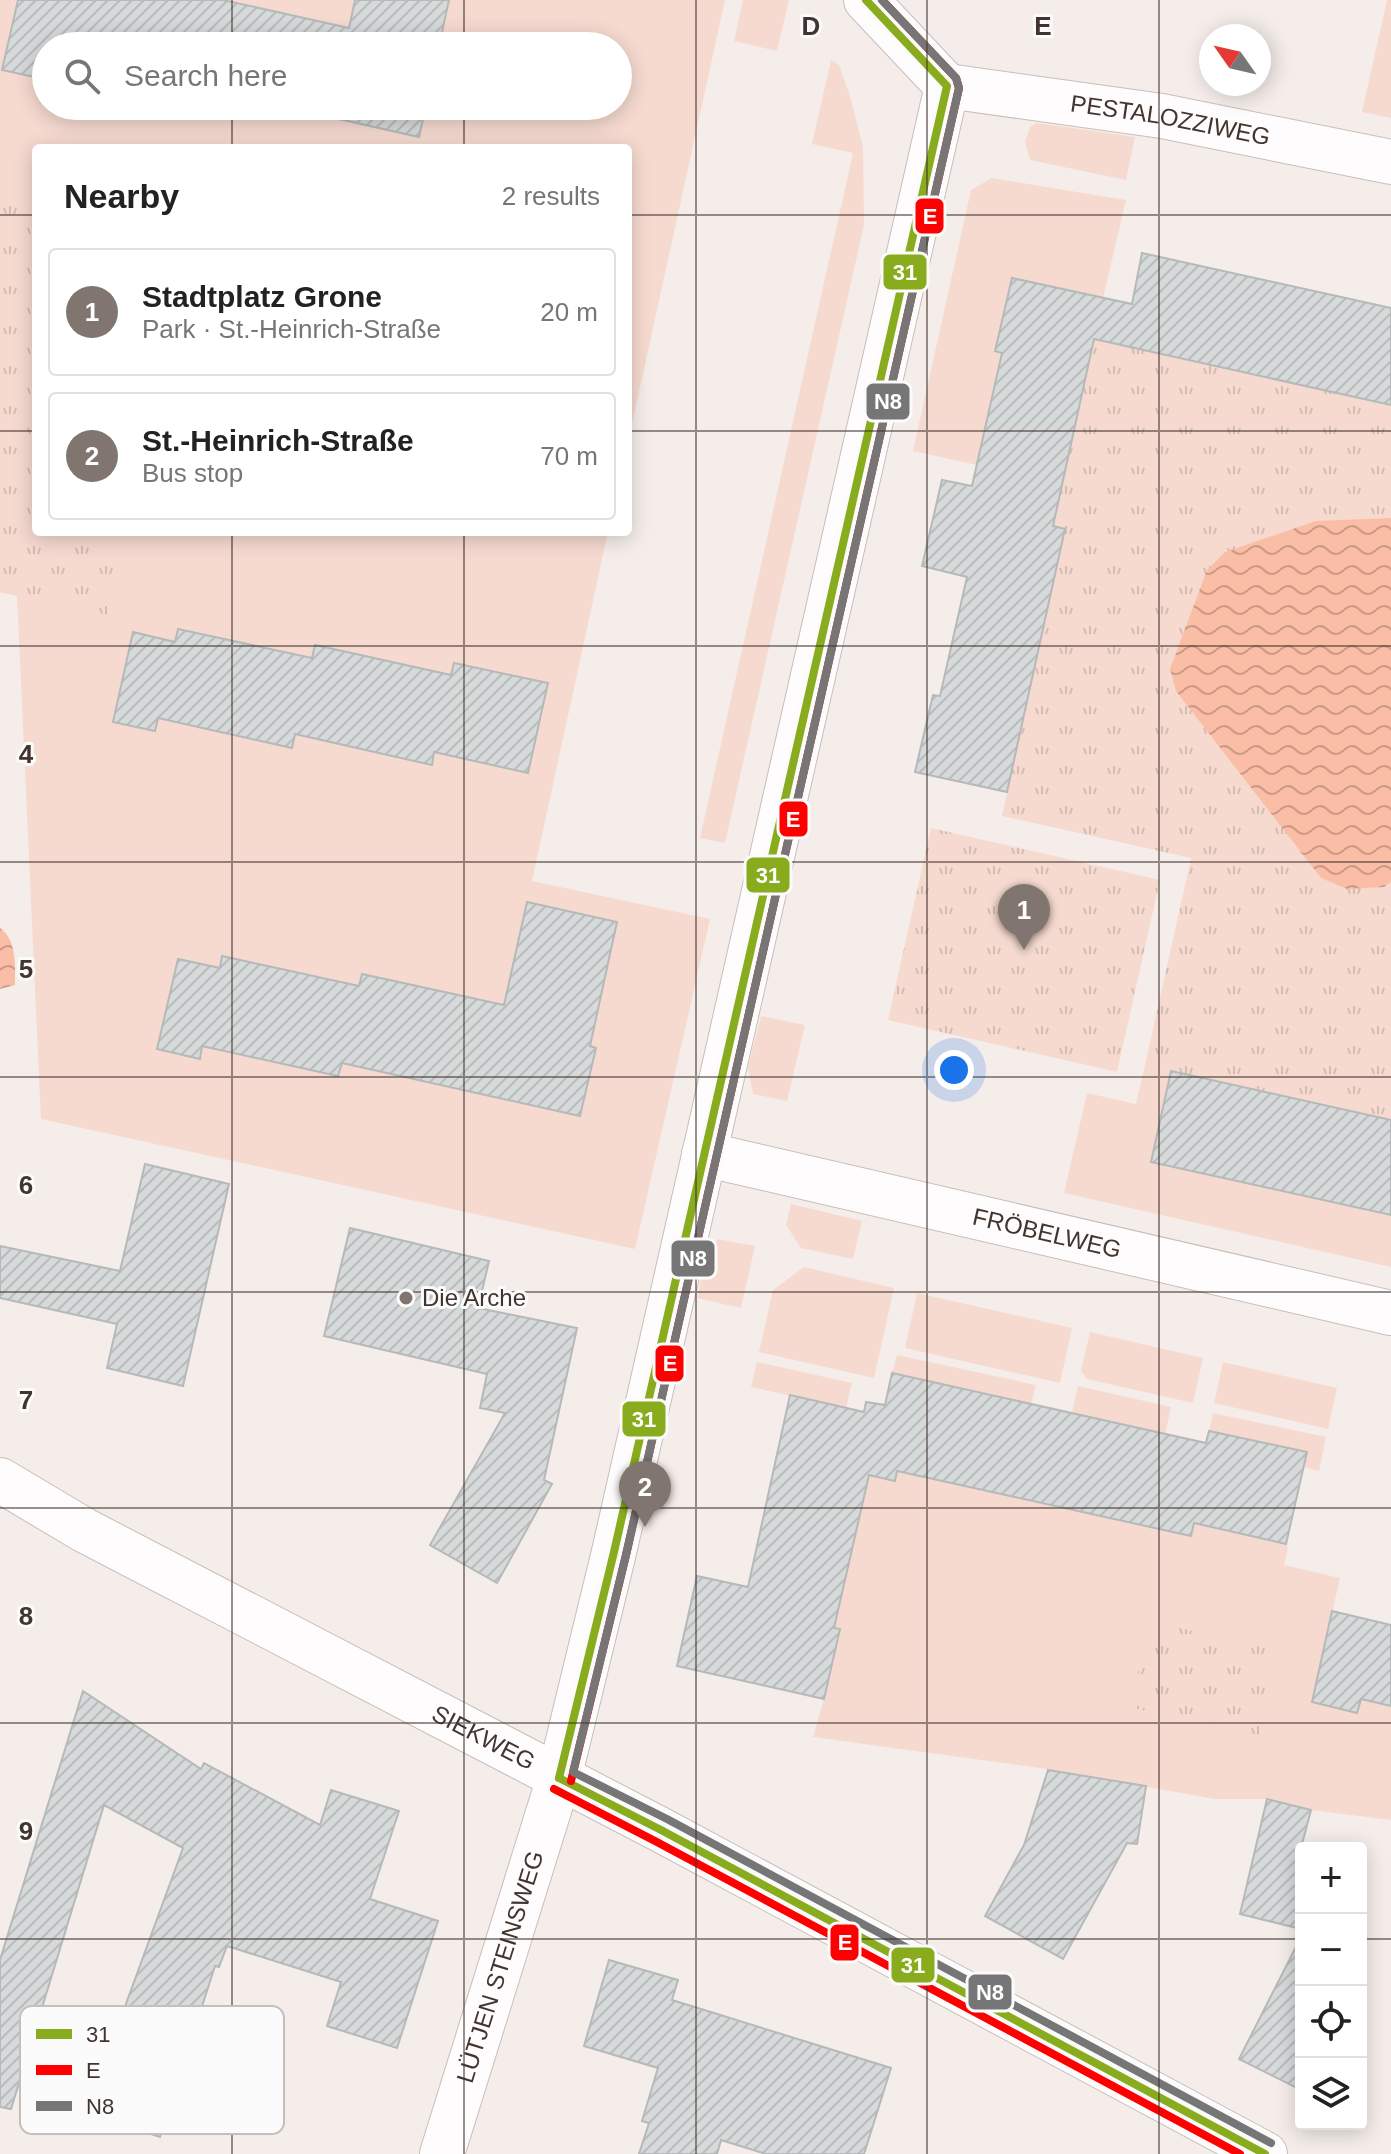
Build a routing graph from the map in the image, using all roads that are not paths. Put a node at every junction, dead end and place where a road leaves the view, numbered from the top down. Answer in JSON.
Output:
{"nodes":[{"id":1,"x":866,"y":0,"type":"edge"},
{"id":2,"x":947,"y":86,"type":"junction"},
{"id":3,"x":1391,"y":162,"type":"edge"},
{"id":4,"x":704,"y":1154,"type":"junction"},
{"id":5,"x":1391,"y":1313,"type":"edge"},
{"id":6,"x":0,"y":1480,"type":"edge"},
{"id":7,"x":559,"y":1778,"type":"junction"},
{"id":8,"x":442,"y":2154,"type":"edge"},
{"id":9,"x":1265,"y":2154,"type":"edge"}],
"edges":[{"from":1,"to":2,"type":"street"},
{"from":2,"to":3,"type":"street","name":"PESTALOZZIWEG"},
{"from":2,"to":4,"type":"street","name":"LÜTJEN STEINSWEG"},
{"from":4,"to":5,"type":"street","name":"FRÖBELWEG"},
{"from":4,"to":7,"type":"street","name":"LÜTJEN STEINSWEG"},
{"from":6,"to":7,"type":"street","name":"SIEKWEG"},
{"from":7,"to":8,"type":"street","name":"LÜTJEN STEINSWEG"},
{"from":7,"to":9,"type":"street","name":"SIEKWEG"}]}
